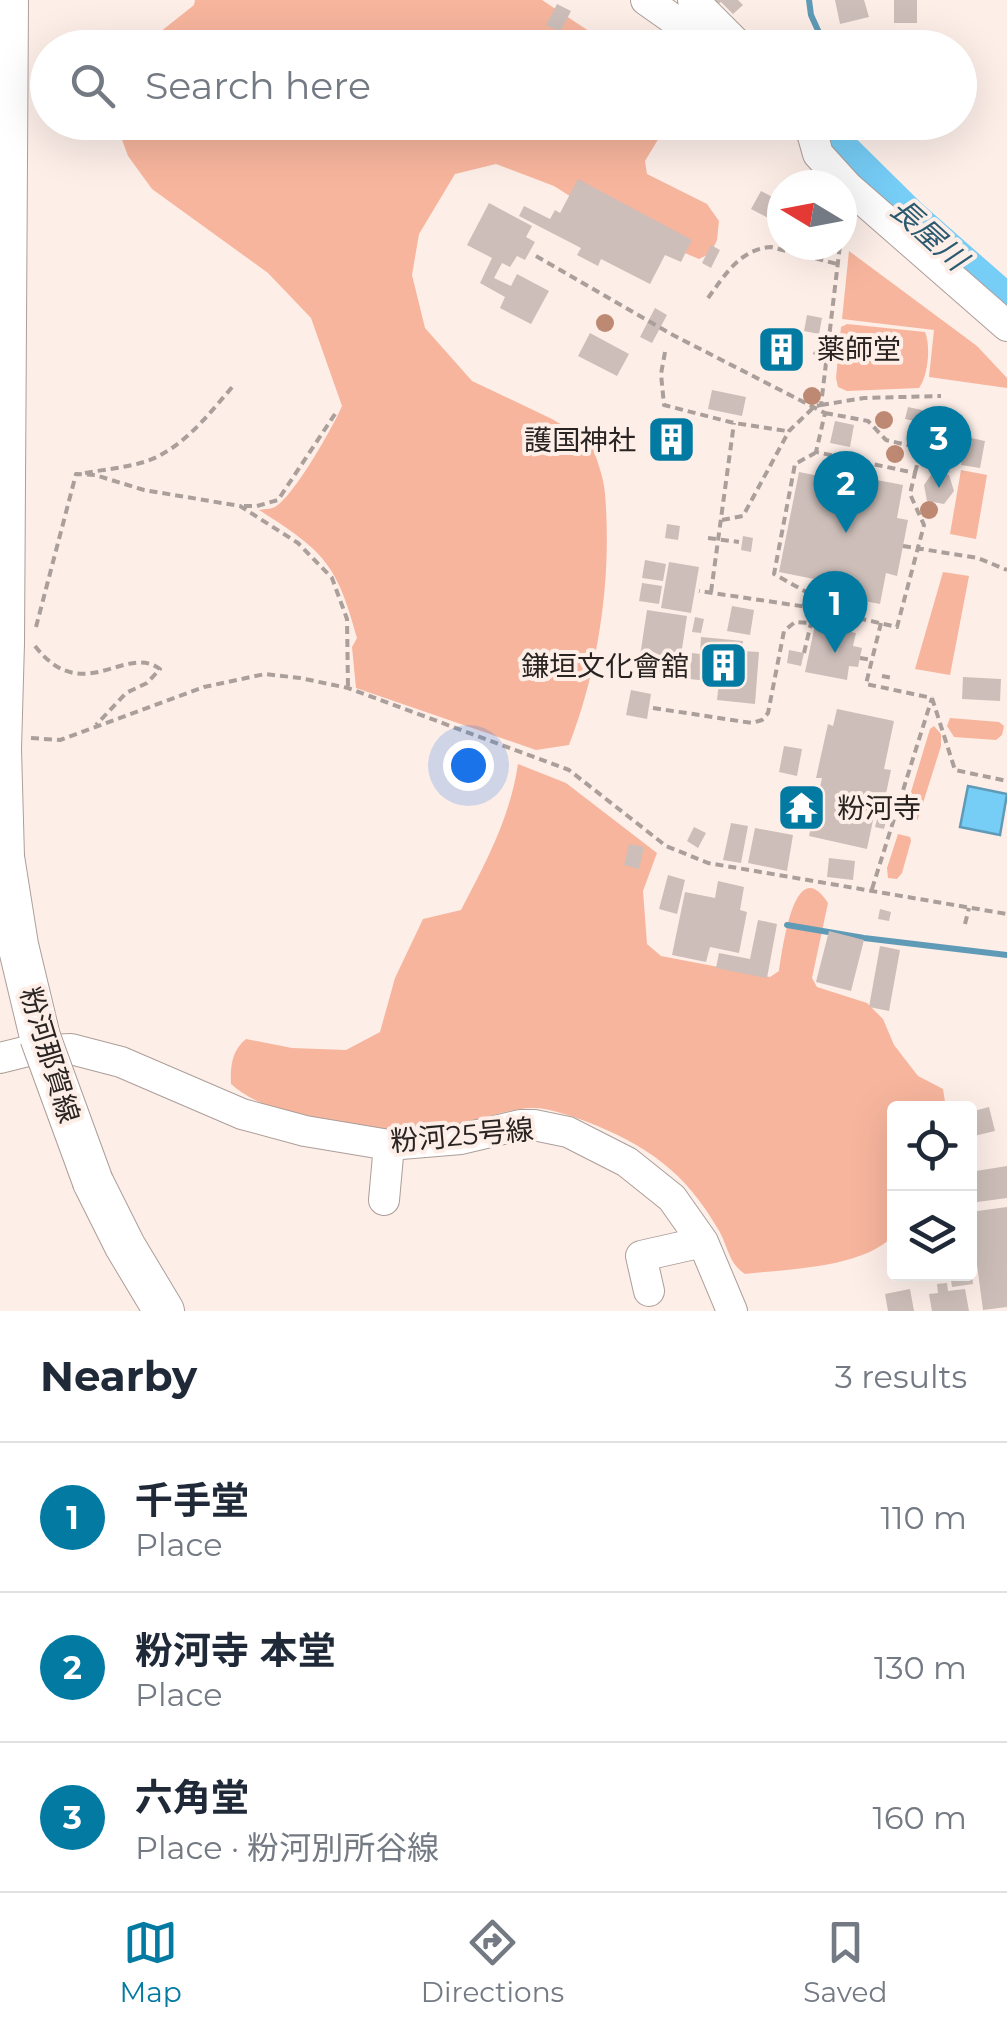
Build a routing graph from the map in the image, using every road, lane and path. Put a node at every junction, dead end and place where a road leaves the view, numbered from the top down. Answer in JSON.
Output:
{"nodes":[{"id":1,"x":8,"y":0,"type":"edge"},
{"id":2,"x":646,"y":0,"type":"edge"},
{"id":3,"x":693,"y":0,"type":"edge"},
{"id":4,"x":688,"y":30,"type":"edge"},
{"id":5,"x":723,"y":30,"type":"edge"},
{"id":6,"x":813,"y":140,"type":"edge"},
{"id":7,"x":536,"y":256,"type":"dead end"},
{"id":8,"x":838,"y":260,"type":"edge"},
{"id":9,"x":838,"y":264,"type":"junction"},
{"id":10,"x":708,"y":298,"type":"dead end"},
{"id":11,"x":1007,"y":326,"type":"edge"},
{"id":12,"x":665,"y":352,"type":"dead end"},
{"id":13,"x":814,"y":352,"type":"dead end"},
{"id":14,"x":828,"y":364,"type":"junction"},
{"id":15,"x":234,"y":385,"type":"dead end"},
{"id":16,"x":941,"y":396,"type":"dead end"},
{"id":17,"x":818,"y":406,"type":"junction"},
{"id":18,"x":825,"y":413,"type":"junction"},
{"id":19,"x":335,"y":414,"type":"dead end"},
{"id":20,"x":734,"y":423,"type":"junction"},
{"id":21,"x":789,"y":431,"type":"junction"},
{"id":22,"x":966,"y":441,"type":"dead end"},
{"id":23,"x":921,"y":449,"type":"junction"},
{"id":24,"x":816,"y":452,"type":"junction"},
{"id":25,"x":937,"y":452,"type":"dead end"},
{"id":26,"x":915,"y":473,"type":"junction"},
{"id":27,"x":76,"y":474,"type":"junction"},
{"id":28,"x":715,"y":488,"type":"dead end"},
{"id":29,"x":723,"y":489,"type":"junction"},
{"id":30,"x":240,"y":506,"type":"junction"},
{"id":31,"x":722,"y":520,"type":"junction"},
{"id":32,"x":708,"y":538,"type":"dead end"},
{"id":33,"x":720,"y":539,"type":"junction"},
{"id":34,"x":739,"y":542,"type":"dead end"},
{"id":35,"x":903,"y":546,"type":"dead end"},
{"id":36,"x":920,"y":549,"type":"junction"},
{"id":37,"x":1007,"y":570,"type":"edge"},
{"id":38,"x":698,"y":591,"type":"dead end"},
{"id":39,"x":711,"y":592,"type":"junction"},
{"id":40,"x":814,"y":608,"type":"junction"},
{"id":41,"x":810,"y":622,"type":"junction"},
{"id":42,"x":880,"y":623,"type":"junction"},
{"id":43,"x":18,"y":643,"type":"junction"},
{"id":44,"x":804,"y":653,"type":"dead end"},
{"id":45,"x":860,"y":658,"type":"dead end"},
{"id":46,"x":872,"y":660,"type":"junction"},
{"id":47,"x":882,"y":676,"type":"dead end"},
{"id":48,"x":892,"y":678,"type":"dead end"},
{"id":49,"x":348,"y":688,"type":"junction"},
{"id":50,"x":932,"y":698,"type":"junction"},
{"id":51,"x":653,"y":708,"type":"dead end"},
{"id":52,"x":94,"y":727,"type":"junction"},
{"id":53,"x":27,"y":738,"type":"dead end"},
{"id":54,"x":1007,"y":781,"type":"edge"},
{"id":55,"x":872,"y":890,"type":"junction"},
{"id":56,"x":969,"y":908,"type":"junction"},
{"id":57,"x":1007,"y":914,"type":"edge"},
{"id":58,"x":966,"y":924,"type":"dead end"},
{"id":59,"x":0,"y":1058,"type":"edge"},
{"id":60,"x":389,"y":1145,"type":"junction"},
{"id":61,"x":384,"y":1200,"type":"dead end"},
{"id":62,"x":704,"y":1242,"type":"junction"},
{"id":63,"x":649,"y":1292,"type":"dead end"},
{"id":64,"x":155,"y":1307,"type":"edge"},
{"id":65,"x":732,"y":1311,"type":"edge"}],
"edges":[{"from":1,"to":43,"type":"main road","name":"粉河那賀線"},
{"from":2,"to":4,"type":"street"},
{"from":3,"to":5,"type":"street"},
{"from":6,"to":11,"type":"street"},
{"from":7,"to":17,"type":"path"},
{"from":8,"to":9,"type":"path"},
{"from":9,"to":10,"type":"path"},
{"from":9,"to":14,"type":"path"},
{"from":12,"to":20,"type":"path"},
{"from":13,"to":14,"type":"path"},
{"from":14,"to":17,"type":"path"},
{"from":15,"to":27,"type":"path"},
{"from":16,"to":17,"type":"path"},
{"from":17,"to":18,"type":"path"},
{"from":17,"to":21,"type":"path"},
{"from":18,"to":23,"type":"path"},
{"from":18,"to":24,"type":"path"},
{"from":19,"to":30,"type":"path"},
{"from":20,"to":21,"type":"path"},
{"from":20,"to":29,"type":"path"},
{"from":21,"to":31,"type":"path"},
{"from":22,"to":23,"type":"path"},
{"from":23,"to":25,"type":"path"},
{"from":23,"to":26,"type":"path"},
{"from":24,"to":26,"type":"path"},
{"from":24,"to":40,"type":"path"},
{"from":26,"to":36,"type":"path"},
{"from":27,"to":30,"type":"path"},
{"from":27,"to":43,"type":"path"},
{"from":28,"to":29,"type":"path"},
{"from":29,"to":31,"type":"path"},
{"from":30,"to":49,"type":"path"},
{"from":31,"to":33,"type":"path"},
{"from":32,"to":33,"type":"path"},
{"from":33,"to":34,"type":"path"},
{"from":33,"to":39,"type":"path"},
{"from":35,"to":36,"type":"path"},
{"from":36,"to":37,"type":"path"},
{"from":36,"to":42,"type":"path"},
{"from":38,"to":39,"type":"path"},
{"from":39,"to":40,"type":"path"},
{"from":40,"to":41,"type":"path"},
{"from":40,"to":42,"type":"path"},
{"from":41,"to":44,"type":"path"},
{"from":41,"to":51,"type":"path"},
{"from":42,"to":46,"type":"path"},
{"from":43,"to":52,"type":"path"},
{"from":43,"to":64,"type":"main road","name":"粉河那賀線","bridge":true},
{"from":45,"to":46,"type":"path"},
{"from":46,"to":50,"type":"path"},
{"from":47,"to":48,"type":"path"},
{"from":49,"to":52,"type":"path"},
{"from":49,"to":55,"type":"path"},
{"from":50,"to":54,"type":"path"},
{"from":50,"to":55,"type":"path"},
{"from":52,"to":53,"type":"path"},
{"from":55,"to":56,"type":"path"},
{"from":56,"to":57,"type":"path"},
{"from":56,"to":58,"type":"path"},
{"from":59,"to":60,"type":"street","name":"粉河25号線"},
{"from":60,"to":61,"type":"street"},
{"from":60,"to":62,"type":"street","name":"粉河25号線"},
{"from":62,"to":63,"type":"street"},
{"from":62,"to":65,"type":"street","name":"粉河25号線"}]}
